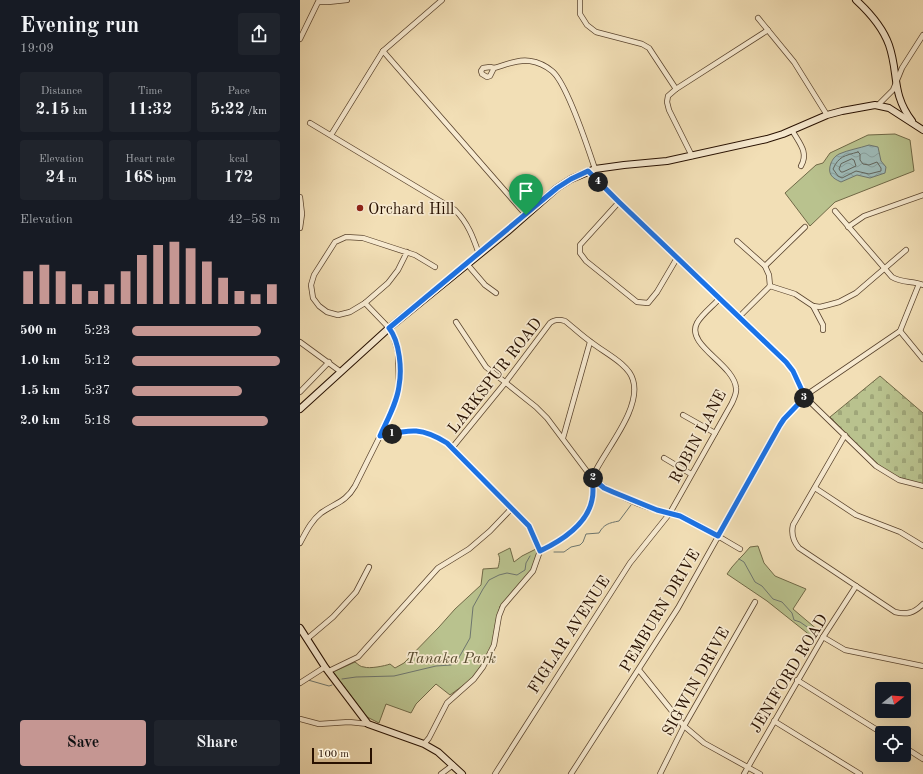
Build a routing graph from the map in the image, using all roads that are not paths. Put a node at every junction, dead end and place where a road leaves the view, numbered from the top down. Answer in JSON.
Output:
{"nodes":[{"id":1,"x":347,"y":0,"type":"edge"},
{"id":2,"x":442,"y":0,"type":"edge"},
{"id":3,"x":580,"y":0,"type":"edge"},
{"id":4,"x":856,"y":0,"type":"edge"},
{"id":5,"x":319,"y":1,"type":"edge"},
{"id":6,"x":758,"y":18,"type":"dead end"},
{"id":7,"x":768,"y":30,"type":"junction"},
{"id":8,"x":923,"y":35,"type":"edge"},
{"id":9,"x":300,"y":39,"type":"edge"},
{"id":10,"x":383,"y":50,"type":"junction"},
{"id":11,"x":494,"y":68,"type":"dead end"},
{"id":12,"x":896,"y":83,"type":"junction"},
{"id":13,"x":676,"y":89,"type":"junction"},
{"id":14,"x":878,"y":105,"type":"junction"},
{"id":15,"x":827,"y":115,"type":"junction"},
{"id":16,"x":310,"y":123,"type":"dead end"},
{"id":17,"x":915,"y":125,"type":"junction"},
{"id":18,"x":923,"y":129,"type":"edge"},
{"id":19,"x":792,"y":130,"type":"junction"},
{"id":20,"x":331,"y":135,"type":"junction"},
{"id":21,"x":692,"y":156,"type":"junction"},
{"id":22,"x":801,"y":166,"type":"dead end"},
{"id":23,"x":595,"y":169,"type":"junction"},
{"id":24,"x":588,"y":171,"type":"junction"},
{"id":25,"x":923,"y":195,"type":"edge"},
{"id":26,"x":300,"y":197,"type":"edge"},
{"id":27,"x":619,"y":202,"type":"junction"},
{"id":28,"x":835,"y":211,"type":"dead end"},
{"id":29,"x":526,"y":215,"type":"junction"},
{"id":30,"x":805,"y":226,"type":"dead end"},
{"id":31,"x":848,"y":227,"type":"junction"},
{"id":32,"x":300,"y":228,"type":"edge"},
{"id":33,"x":738,"y":241,"type":"dead end"},
{"id":34,"x":906,"y":250,"type":"dead end"},
{"id":35,"x":407,"y":252,"type":"junction"},
{"id":36,"x":479,"y":254,"type":"junction"},
{"id":37,"x":677,"y":258,"type":"junction"},
{"id":38,"x":467,"y":264,"type":"junction"},
{"id":39,"x":766,"y":266,"type":"junction"},
{"id":40,"x":435,"y":267,"type":"dead end"},
{"id":41,"x":884,"y":269,"type":"junction"},
{"id":42,"x":921,"y":284,"type":"edge"},
{"id":43,"x":770,"y":286,"type":"junction"},
{"id":44,"x":496,"y":292,"type":"dead end"},
{"id":45,"x":720,"y":298,"type":"junction"},
{"id":46,"x":365,"y":303,"type":"junction"},
{"id":47,"x":813,"y":306,"type":"junction"},
{"id":48,"x":740,"y":316,"type":"junction"},
{"id":49,"x":456,"y":322,"type":"dead end"},
{"id":50,"x":389,"y":328,"type":"junction"},
{"id":51,"x":823,"y":330,"type":"dead end"},
{"id":52,"x":900,"y":331,"type":"junction"},
{"id":53,"x":300,"y":342,"type":"edge"},
{"id":54,"x":590,"y":342,"type":"junction"},
{"id":55,"x":923,"y":359,"type":"edge"},
{"id":56,"x":329,"y":362,"type":"junction"},
{"id":57,"x":341,"y":372,"type":"junction"},
{"id":58,"x":505,"y":383,"type":"junction"},
{"id":59,"x":300,"y":392,"type":"edge"},
{"id":60,"x":805,"y":397,"type":"junction"},
{"id":61,"x":300,"y":409,"type":"edge"},
{"id":62,"x":683,"y":415,"type":"dead end"},
{"id":63,"x":715,"y":433,"type":"junction"},
{"id":64,"x":845,"y":435,"type":"junction"},
{"id":65,"x":380,"y":436,"type":"junction"},
{"id":66,"x":563,"y":438,"type":"junction"},
{"id":67,"x":452,"y":448,"type":"junction"},
{"id":68,"x":664,"y":458,"type":"dead end"},
{"id":69,"x":691,"y":474,"type":"junction"},
{"id":70,"x":592,"y":478,"type":"junction"},
{"id":71,"x":923,"y":486,"type":"edge"},
{"id":72,"x":814,"y":488,"type":"junction"},
{"id":73,"x":512,"y":508,"type":"junction"},
{"id":74,"x":670,"y":513,"type":"junction"},
{"id":75,"x":718,"y":536,"type":"junction"},
{"id":76,"x":300,"y":543,"type":"edge"},
{"id":77,"x":923,"y":546,"type":"edge"},
{"id":78,"x":740,"y":549,"type":"dead end"},
{"id":79,"x":540,"y":551,"type":"junction"},
{"id":80,"x":369,"y":567,"type":"dead end"},
{"id":81,"x":856,"y":586,"type":"junction"},
{"id":82,"x":755,"y":602,"type":"dead end"},
{"id":83,"x":923,"y":604,"type":"edge"},
{"id":84,"x":300,"y":628,"type":"edge"},
{"id":85,"x":823,"y":637,"type":"junction"},
{"id":86,"x":307,"y":639,"type":"junction"},
{"id":87,"x":923,"y":666,"type":"edge"},
{"id":88,"x":327,"y":669,"type":"junction"},
{"id":89,"x":639,"y":670,"type":"junction"},
{"id":90,"x":797,"y":680,"type":"junction"},
{"id":91,"x":304,"y":681,"type":"edge"},
{"id":92,"x":300,"y":719,"type":"edge"},
{"id":93,"x":774,"y":721,"type":"junction"},
{"id":94,"x":368,"y":724,"type":"junction"},
{"id":95,"x":684,"y":726,"type":"junction"},
{"id":96,"x":875,"y":729,"type":"edge"},
{"id":97,"x":424,"y":744,"type":"junction"},
{"id":98,"x":911,"y":751,"type":"edge"},
{"id":99,"x":923,"y":759,"type":"edge"},
{"id":100,"x":454,"y":765,"type":"junction"},
{"id":101,"x":748,"y":767,"type":"junction"},
{"id":102,"x":441,"y":774,"type":"edge"},
{"id":103,"x":462,"y":774,"type":"edge"},
{"id":104,"x":494,"y":774,"type":"edge"},
{"id":105,"x":571,"y":774,"type":"edge"},
{"id":106,"x":660,"y":774,"type":"edge"},
{"id":107,"x":744,"y":774,"type":"edge"},
{"id":108,"x":760,"y":774,"type":"edge"},
{"id":109,"x":860,"y":774,"type":"edge"}],
"edges":[{"from":1,"to":5,"type":"street"},
{"from":2,"to":10,"type":"street"},
{"from":3,"to":13,"type":"street"},
{"from":4,"to":12,"type":"main road"},
{"from":5,"to":9,"type":"street"},
{"from":6,"to":7,"type":"street"},
{"from":7,"to":13,"type":"street"},
{"from":7,"to":15,"type":"street"},
{"from":8,"to":12,"type":"street"},
{"from":10,"to":20,"type":"street"},
{"from":10,"to":29,"type":"street"},
{"from":11,"to":23,"type":"street"},
{"from":12,"to":14,"type":"street"},
{"from":12,"to":17,"type":"main road"},
{"from":13,"to":21,"type":"street"},
{"from":14,"to":15,"type":"main road"},
{"from":14,"to":17,"type":"main road"},
{"from":15,"to":19,"type":"main road"},
{"from":16,"to":20,"type":"street"},
{"from":17,"to":18,"type":"main road"},
{"from":19,"to":21,"type":"main road"},
{"from":19,"to":22,"type":"street"},
{"from":20,"to":36,"type":"street"},
{"from":21,"to":23,"type":"main road"},
{"from":23,"to":24,"type":"main road"},
{"from":24,"to":27,"type":"street"},
{"from":24,"to":29,"type":"main road"},
{"from":25,"to":31,"type":"street"},
{"from":26,"to":32,"type":"street"},
{"from":27,"to":37,"type":"street"},
{"from":27,"to":37,"type":"street"},
{"from":28,"to":31,"type":"street"},
{"from":29,"to":36,"type":"main road"},
{"from":30,"to":39,"type":"street"},
{"from":31,"to":41,"type":"street"},
{"from":33,"to":39,"type":"street"},
{"from":34,"to":41,"type":"street"},
{"from":35,"to":40,"type":"street"},
{"from":35,"to":46,"type":"street"},
{"from":35,"to":46,"type":"street"},
{"from":36,"to":38,"type":"main road"},
{"from":37,"to":45,"type":"street"},
{"from":38,"to":44,"type":"street"},
{"from":38,"to":50,"type":"main road"},
{"from":39,"to":43,"type":"street"},
{"from":41,"to":42,"type":"street"},
{"from":41,"to":47,"type":"street"},
{"from":42,"to":52,"type":"street"},
{"from":43,"to":47,"type":"street"},
{"from":43,"to":48,"type":"street"},
{"from":45,"to":48,"type":"street"},
{"from":45,"to":63,"type":"street","name":"ROBIN LANE"},
{"from":46,"to":50,"type":"street"},
{"from":47,"to":51,"type":"street"},
{"from":48,"to":60,"type":"street"},
{"from":49,"to":58,"type":"street"},
{"from":50,"to":57,"type":"main road"},
{"from":50,"to":65,"type":"street"},
{"from":52,"to":55,"type":"street"},
{"from":52,"to":60,"type":"street","name":"PEMBURN DRIVE"},
{"from":53,"to":56,"type":"street"},
{"from":54,"to":58,"type":"street","name":"LARKSPUR ROAD"},
{"from":54,"to":66,"type":"street"},
{"from":54,"to":70,"type":"street"},
{"from":56,"to":57,"type":"street"},
{"from":56,"to":59,"type":"street"},
{"from":57,"to":61,"type":"main road"},
{"from":58,"to":66,"type":"street"},
{"from":58,"to":67,"type":"street","name":"LARKSPUR ROAD"},
{"from":60,"to":64,"type":"street"},
{"from":60,"to":75,"type":"street","name":"PEMBURN DRIVE"},
{"from":62,"to":63,"type":"street"},
{"from":63,"to":69,"type":"street","name":"ROBIN LANE"},
{"from":64,"to":71,"type":"street"},
{"from":64,"to":72,"type":"street"},
{"from":65,"to":67,"type":"street"},
{"from":65,"to":76,"type":"street"},
{"from":66,"to":70,"type":"street"},
{"from":67,"to":73,"type":"street"},
{"from":68,"to":69,"type":"street"},
{"from":69,"to":74,"type":"street","name":"ROBIN LANE"},
{"from":70,"to":74,"type":"street"},
{"from":70,"to":79,"type":"street"},
{"from":72,"to":77,"type":"street"},
{"from":72,"to":81,"type":"street"},
{"from":73,"to":79,"type":"street"},
{"from":73,"to":88,"type":"street"},
{"from":74,"to":75,"type":"street"},
{"from":74,"to":104,"type":"street","name":"FIGLAR AVENUE"},
{"from":75,"to":78,"type":"street"},
{"from":75,"to":89,"type":"street","name":"PEMBURN DRIVE"},
{"from":79,"to":97,"type":"street"},
{"from":80,"to":86,"type":"street"},
{"from":81,"to":83,"type":"street"},
{"from":81,"to":85,"type":"street","name":"JENIFORD ROAD"},
{"from":82,"to":95,"type":"street","name":"SIGWIN DRIVE"},
{"from":84,"to":86,"type":"main road"},
{"from":85,"to":87,"type":"street"},
{"from":85,"to":90,"type":"street","name":"JENIFORD ROAD"},
{"from":86,"to":88,"type":"main road"},
{"from":88,"to":91,"type":"street"},
{"from":88,"to":94,"type":"main road"},
{"from":89,"to":95,"type":"street"},
{"from":89,"to":105,"type":"street","name":"PEMBURN DRIVE"},
{"from":90,"to":93,"type":"street","name":"JENIFORD ROAD"},
{"from":90,"to":96,"type":"street"},
{"from":92,"to":94,"type":"street"},
{"from":93,"to":101,"type":"street","name":"JENIFORD ROAD"},
{"from":93,"to":109,"type":"street"},
{"from":94,"to":97,"type":"main road"},
{"from":95,"to":101,"type":"street"},
{"from":95,"to":106,"type":"street","name":"SIGWIN DRIVE"},
{"from":97,"to":100,"type":"main road"},
{"from":98,"to":99,"type":"street"},
{"from":100,"to":102,"type":"street"},
{"from":100,"to":103,"type":"main road"},
{"from":101,"to":107,"type":"street","name":"JENIFORD ROAD"},
{"from":101,"to":108,"type":"street"}]}
